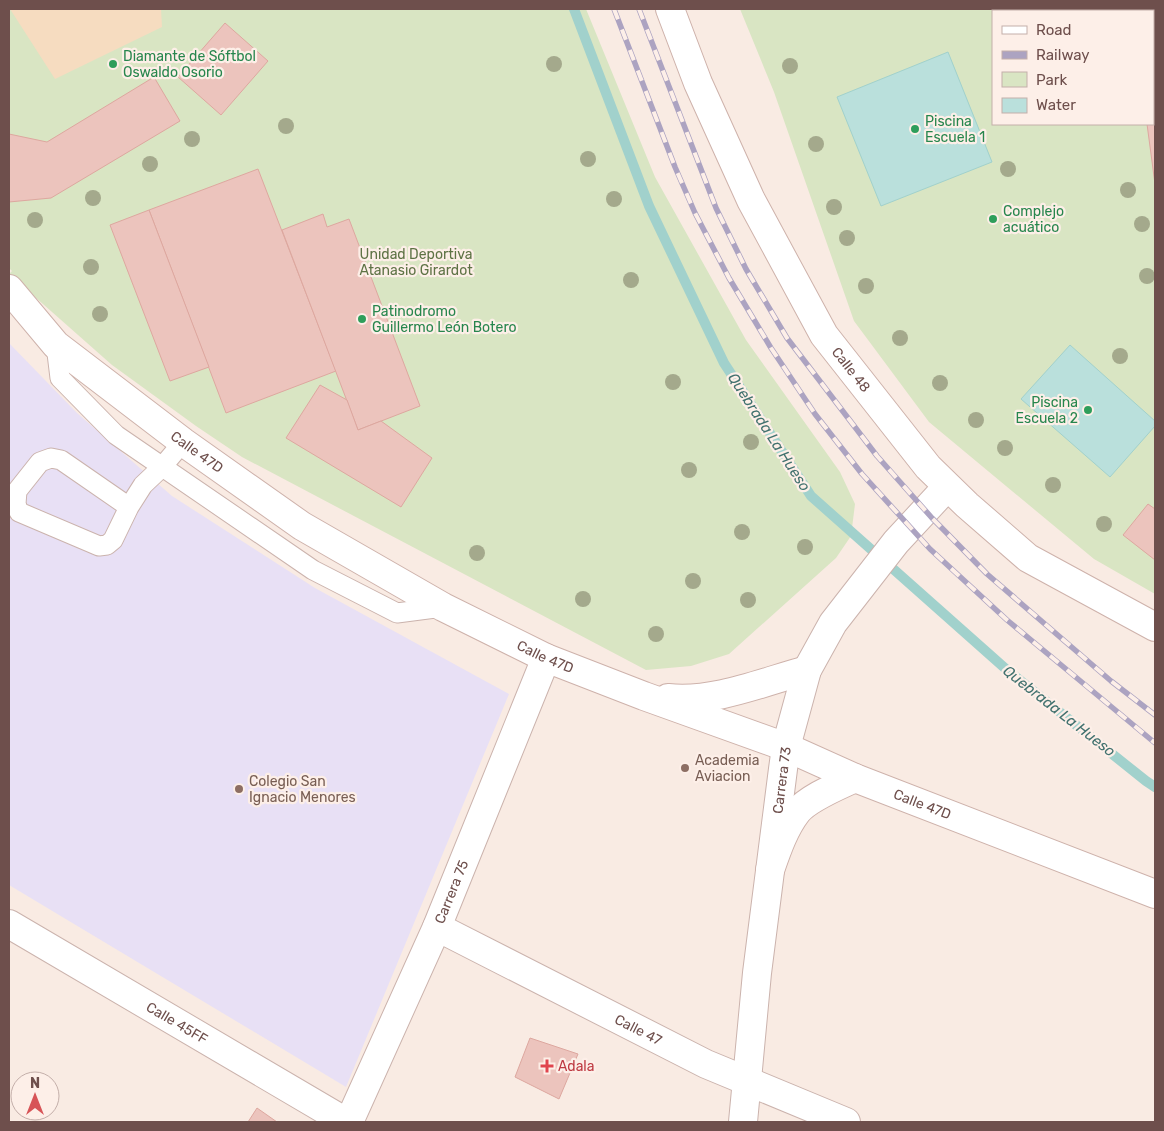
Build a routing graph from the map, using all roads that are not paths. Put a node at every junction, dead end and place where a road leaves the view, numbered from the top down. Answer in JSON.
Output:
{"nodes":[{"id":1,"x":670,"y":9,"type":"edge"},
{"id":2,"x":9,"y":288,"type":"edge"},
{"id":3,"x":56,"y":345,"type":"junction"},
{"id":4,"x":183,"y":442,"type":"junction"},
{"id":5,"x":162,"y":467,"type":"junction"},
{"id":6,"x":947,"y":487,"type":"junction"},
{"id":7,"x":129,"y":507,"type":"junction"},
{"id":8,"x":443,"y":606,"type":"junction"},
{"id":9,"x":1155,"y":627,"type":"edge"},
{"id":10,"x":546,"y":658,"type":"junction"},
{"id":11,"x":808,"y":670,"type":"junction"},
{"id":12,"x":644,"y":696,"type":"junction"},
{"id":13,"x":786,"y":747,"type":"junction"},
{"id":14,"x":855,"y":778,"type":"junction"},
{"id":15,"x":770,"y":870,"type":"junction"},
{"id":16,"x":1155,"y":894,"type":"edge"},
{"id":17,"x":9,"y":924,"type":"edge"},
{"id":18,"x":436,"y":927,"type":"junction"},
{"id":19,"x":748,"y":1083,"type":"junction"},
{"id":20,"x":347,"y":1122,"type":"edge"},
{"id":21,"x":743,"y":1122,"type":"edge"},
{"id":22,"x":846,"y":1122,"type":"edge"}],
"edges":[{"from":1,"to":6,"type":"main road","name":"Calle 48"},
{"from":2,"to":3,"type":"main road","name":"Calle 47D"},
{"from":3,"to":4,"type":"main road","name":"Calle 47D"},
{"from":3,"to":5,"type":"lane"},
{"from":4,"to":5,"type":"lane"},
{"from":4,"to":8,"type":"main road","name":"Calle 47D"},
{"from":5,"to":7,"type":"lane"},
{"from":5,"to":8,"type":"lane"},
{"from":6,"to":9,"type":"main road","name":"Calle 48"},
{"from":6,"to":11,"type":"main road","name":"Carrera 73"},
{"from":7,"to":7,"type":"lane"},
{"from":8,"to":10,"type":"main road","name":"Calle 47D"},
{"from":10,"to":12,"type":"main road","name":"Calle 47D"},
{"from":10,"to":18,"type":"main road","name":"Carrera 75"},
{"from":11,"to":12,"type":"main road"},
{"from":11,"to":13,"type":"main road","name":"Carrera 73"},
{"from":12,"to":13,"type":"main road","name":"Calle 47D"},
{"from":13,"to":14,"type":"main road","name":"Calle 47D"},
{"from":13,"to":15,"type":"main road","name":"Carrera 73"},
{"from":14,"to":15,"type":"main road"},
{"from":14,"to":16,"type":"main road","name":"Calle 47D"},
{"from":15,"to":19,"type":"main road","name":"Carrera 73"},
{"from":17,"to":20,"type":"main road","name":"Calle 45FF"},
{"from":18,"to":19,"type":"main road","name":"Calle 47"},
{"from":18,"to":20,"type":"main road","name":"Carrera 75"},
{"from":19,"to":21,"type":"main road","name":"Carrera 73"},
{"from":19,"to":22,"type":"main road","name":"Calle 47"}]}
